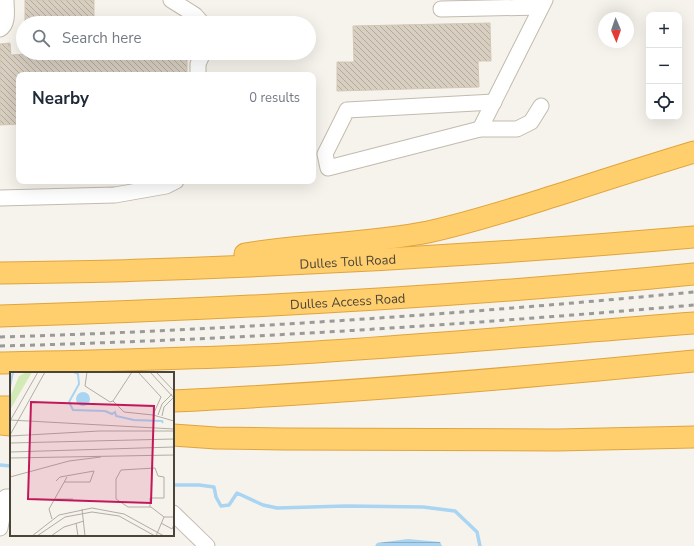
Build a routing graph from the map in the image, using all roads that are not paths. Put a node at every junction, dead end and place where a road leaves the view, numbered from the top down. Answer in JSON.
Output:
{"nodes":[{"id":1,"x":6,"y":0,"type":"edge"},
{"id":2,"x":171,"y":0,"type":"edge"},
{"id":3,"x":543,"y":3,"type":"edge"},
{"id":4,"x":440,"y":9,"type":"dead end"},
{"id":5,"x":196,"y":16,"type":"edge"},
{"id":6,"x":0,"y":29,"type":"edge"},
{"id":7,"x":200,"y":60,"type":"edge"},
{"id":8,"x":198,"y":72,"type":"edge"},
{"id":9,"x":494,"y":102,"type":"junction"},
{"id":10,"x":541,"y":106,"type":"dead end"},
{"id":11,"x":480,"y":129,"type":"junction"},
{"id":12,"x":694,"y":152,"type":"edge"},
{"id":13,"x":170,"y":184,"type":"edge"},
{"id":14,"x":0,"y":198,"type":"edge"},
{"id":15,"x":694,"y":237,"type":"edge"},
{"id":16,"x":143,"y":270,"type":"junction"},
{"id":17,"x":0,"y":273,"type":"edge"},
{"id":18,"x":694,"y":274,"type":"edge"},
{"id":19,"x":0,"y":316,"type":"edge"},
{"id":20,"x":694,"y":323,"type":"edge"},
{"id":21,"x":694,"y":361,"type":"edge"},
{"id":22,"x":0,"y":363,"type":"edge"},
{"id":23,"x":174,"y":401,"type":"edge"},
{"id":24,"x":0,"y":424,"type":"edge"},
{"id":25,"x":10,"y":425,"type":"edge"},
{"id":26,"x":174,"y":435,"type":"edge"},
{"id":27,"x":694,"y":437,"type":"edge"},
{"id":28,"x":6,"y":497,"type":"edge"},
{"id":29,"x":174,"y":514,"type":"edge"},
{"id":30,"x":0,"y":528,"type":"edge"},
{"id":31,"x":207,"y":546,"type":"edge"}],
"edges":[{"from":1,"to":6,"type":"lane"},
{"from":2,"to":5,"type":"lane"},
{"from":3,"to":4,"type":"lane"},
{"from":3,"to":9,"type":"lane"},
{"from":7,"to":8,"type":"lane"},
{"from":9,"to":11,"type":"lane"},
{"from":9,"to":11,"type":"lane"},
{"from":10,"to":11,"type":"lane"},
{"from":12,"to":16,"type":"highway"},
{"from":13,"to":14,"type":"lane"},
{"from":15,"to":16,"type":"highway","name":"Dulles Toll Road"},
{"from":16,"to":17,"type":"highway","name":"Dulles Toll Road"},
{"from":18,"to":19,"type":"highway","name":"Dulles Access Road"},
{"from":20,"to":22,"type":"highway"},
{"from":21,"to":23,"type":"highway"},
{"from":24,"to":25,"type":"highway"},
{"from":26,"to":27,"type":"highway"},
{"from":28,"to":30,"type":"lane"},
{"from":29,"to":31,"type":"lane"}]}
